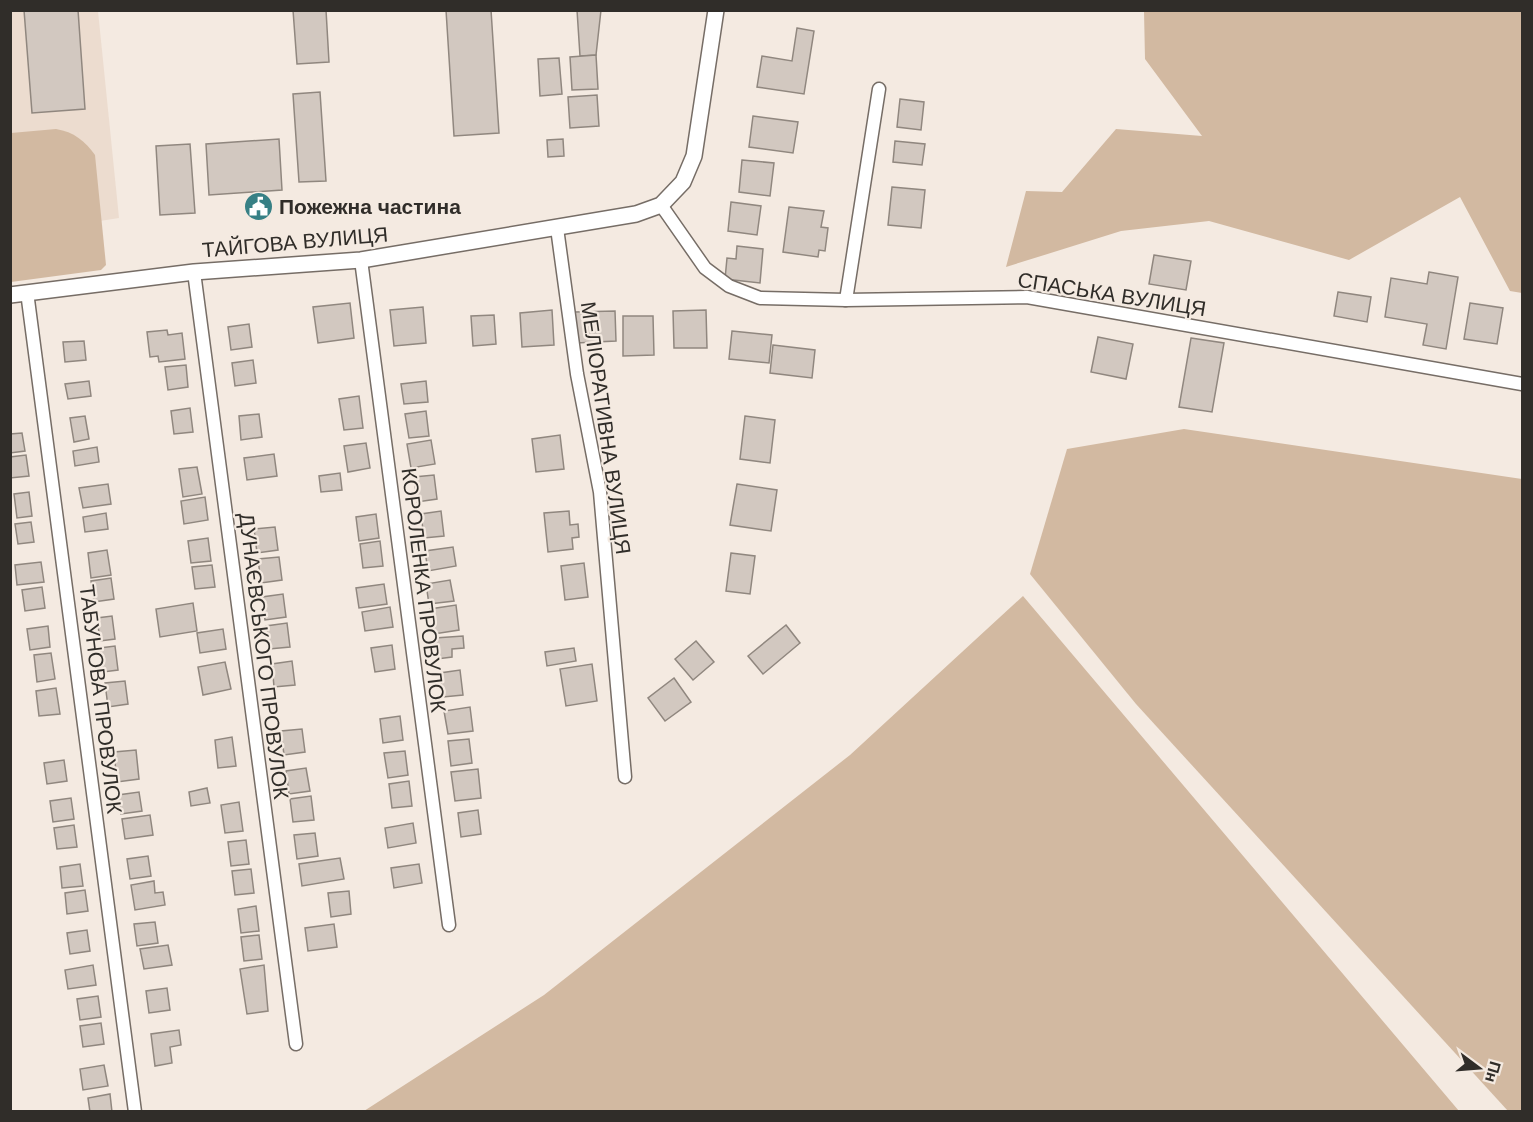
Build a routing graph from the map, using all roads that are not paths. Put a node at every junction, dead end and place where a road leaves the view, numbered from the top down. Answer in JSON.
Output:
{"nodes":[{"id":1,"x":716,"y":10,"type":"edge"},
{"id":2,"x":879,"y":89,"type":"dead end"},
{"id":3,"x":662,"y":205,"type":"junction"},
{"id":4,"x":557,"y":228,"type":"junction"},
{"id":5,"x":361,"y":260,"type":"junction"},
{"id":6,"x":194,"y":272,"type":"junction"},
{"id":7,"x":27,"y":292,"type":"junction"},
{"id":8,"x":10,"y":295,"type":"edge"},
{"id":9,"x":846,"y":300,"type":"junction"},
{"id":10,"x":1522,"y":384,"type":"edge"},
{"id":11,"x":625,"y":777,"type":"dead end"},
{"id":12,"x":449,"y":925,"type":"dead end"},
{"id":13,"x":296,"y":1044,"type":"dead end"},
{"id":14,"x":135,"y":1112,"type":"edge"}],
"edges":[{"from":1,"to":3,"type":"street","name":"ТАЙГОВА ВУЛИЦЯ"},
{"from":2,"to":9,"type":"street"},
{"from":3,"to":4,"type":"street","name":"ТАЙГОВА ВУЛИЦЯ"},
{"from":3,"to":9,"type":"street","name":"СПАСЬКА ВУЛИЦЯ"},
{"from":4,"to":5,"type":"street","name":"ТАЙГОВА ВУЛИЦЯ"},
{"from":4,"to":11,"type":"street","name":"МЕЛІОРАТИВНА ВУЛИЦЯ"},
{"from":5,"to":6,"type":"street","name":"ТАЙГОВА ВУЛИЦЯ"},
{"from":5,"to":12,"type":"street","name":"КОРОЛЕНКА ПРОВУЛОК"},
{"from":6,"to":7,"type":"street","name":"ТАЙГОВА ВУЛИЦЯ"},
{"from":6,"to":13,"type":"street","name":"ДУНАЄВСЬКОГО ПРОВУЛОК"},
{"from":7,"to":8,"type":"street","name":"ТАЙГОВА ВУЛИЦЯ"},
{"from":7,"to":14,"type":"street","name":"ТАБУНОВА ПРОВУЛОК"},
{"from":9,"to":10,"type":"street","name":"СПАСЬКА ВУЛИЦЯ"}]}
